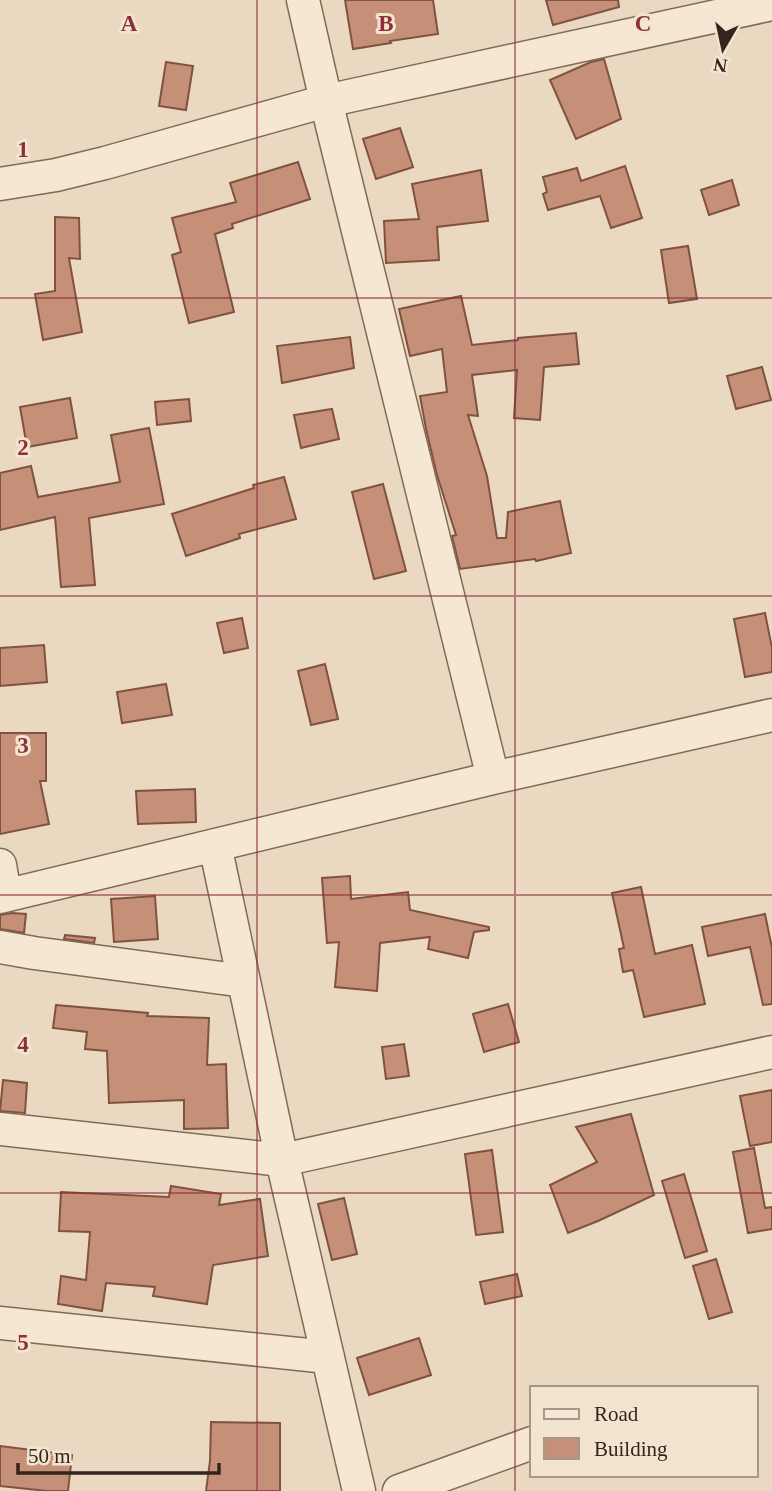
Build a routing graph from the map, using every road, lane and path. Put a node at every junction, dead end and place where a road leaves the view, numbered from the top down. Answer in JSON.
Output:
{"nodes":[{"id":1,"x":303,"y":0,"type":"edge"},
{"id":2,"x":772,"y":4,"type":"edge"},
{"id":3,"x":326,"y":101,"type":"junction"},
{"id":4,"x":0,"y":184,"type":"edge"},
{"id":5,"x":772,"y":715,"type":"edge"},
{"id":6,"x":493,"y":778,"type":"junction"},
{"id":7,"x":215,"y":845,"type":"junction"},
{"id":8,"x":2,"y":886,"type":"edge"},
{"id":9,"x":0,"y":947,"type":"edge"},
{"id":10,"x":244,"y":981,"type":"junction"},
{"id":11,"x":772,"y":1052,"type":"edge"},
{"id":12,"x":0,"y":1129,"type":"edge"},
{"id":13,"x":282,"y":1160,"type":"junction"},
{"id":14,"x":0,"y":1323,"type":"edge"},
{"id":15,"x":328,"y":1357,"type":"junction"},
{"id":16,"x":530,"y":1444,"type":"edge"},
{"id":17,"x":359,"y":1491,"type":"edge"},
{"id":18,"x":400,"y":1491,"type":"edge"}],
"edges":[{"from":1,"to":3,"type":"street"},
{"from":2,"to":3,"type":"street"},
{"from":3,"to":4,"type":"street"},
{"from":3,"to":6,"type":"street"},
{"from":5,"to":6,"type":"street"},
{"from":6,"to":7,"type":"street"},
{"from":7,"to":8,"type":"street"},
{"from":7,"to":10,"type":"street"},
{"from":9,"to":10,"type":"street"},
{"from":10,"to":13,"type":"street"},
{"from":11,"to":13,"type":"street"},
{"from":12,"to":13,"type":"street"},
{"from":13,"to":15,"type":"street"},
{"from":14,"to":15,"type":"street"},
{"from":15,"to":17,"type":"street"},
{"from":16,"to":18,"type":"street"}]}
